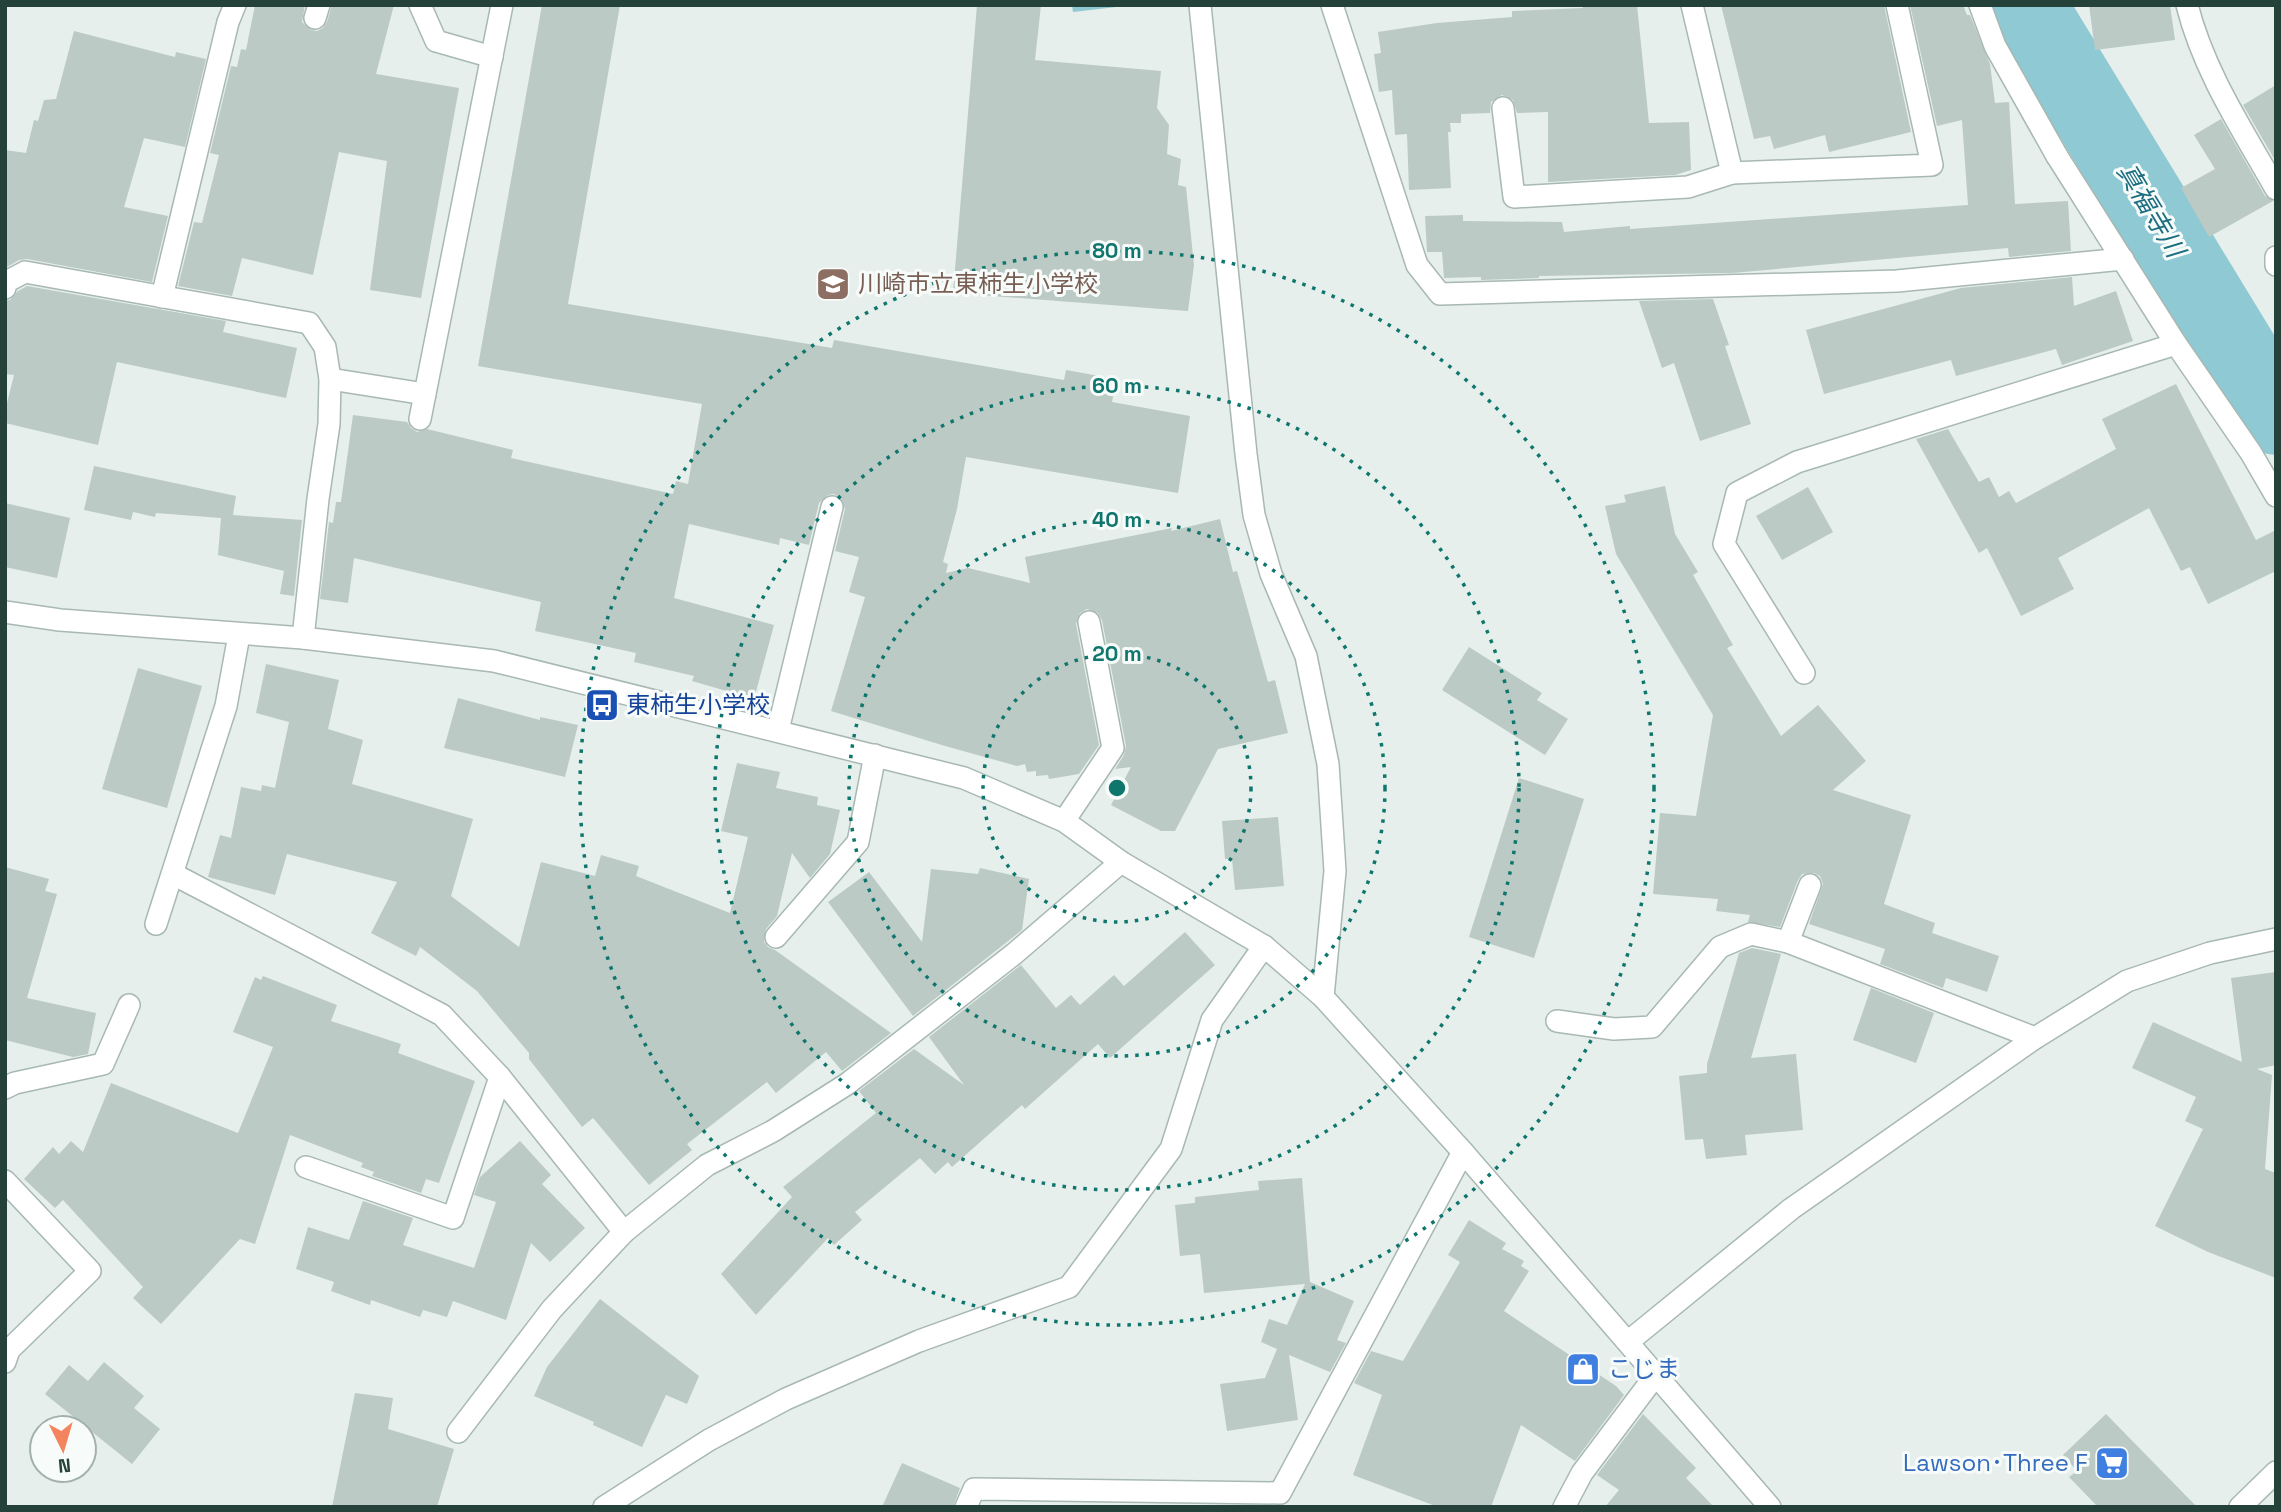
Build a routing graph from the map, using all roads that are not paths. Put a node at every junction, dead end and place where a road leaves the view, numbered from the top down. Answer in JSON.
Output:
{"nodes":[{"id":1,"x":235,"y":5,"type":"edge"},
{"id":2,"x":420,"y":5,"type":"edge"},
{"id":3,"x":502,"y":5,"type":"edge"},
{"id":4,"x":1200,"y":5,"type":"edge"},
{"id":5,"x":1332,"y":5,"type":"edge"},
{"id":6,"x":1692,"y":5,"type":"edge"},
{"id":7,"x":1897,"y":5,"type":"edge"},
{"id":8,"x":1980,"y":5,"type":"edge"},
{"id":9,"x":2188,"y":5,"type":"edge"},
{"id":10,"x":492,"y":57,"type":"junction"},
{"id":11,"x":1503,"y":108,"type":"dead end"},
{"id":12,"x":1732,"y":173,"type":"junction"},
{"id":13,"x":2276,"y":189,"type":"edge"},
{"id":14,"x":2276,"y":257,"type":"edge"},
{"id":15,"x":2123,"y":259,"type":"junction"},
{"id":16,"x":2276,"y":265,"type":"edge"},
{"id":17,"x":5,"y":288,"type":"edge"},
{"id":18,"x":162,"y":297,"type":"junction"},
{"id":19,"x":2176,"y":344,"type":"junction"},
{"id":20,"x":330,"y":379,"type":"junction"},
{"id":21,"x":425,"y":394,"type":"junction"},
{"id":22,"x":420,"y":419,"type":"dead end"},
{"id":23,"x":2276,"y":496,"type":"edge"},
{"id":24,"x":832,"y":508,"type":"dead end"},
{"id":25,"x":5,"y":612,"type":"edge"},
{"id":26,"x":1089,"y":622,"type":"dead end"},
{"id":27,"x":239,"y":635,"type":"junction"},
{"id":28,"x":303,"y":638,"type":"junction"},
{"id":29,"x":1804,"y":673,"type":"dead end"},
{"id":30,"x":778,"y":730,"type":"junction"},
{"id":31,"x":874,"y":755,"type":"junction"},
{"id":32,"x":1064,"y":821,"type":"junction"},
{"id":33,"x":1121,"y":862,"type":"junction"},
{"id":34,"x":173,"y":874,"type":"junction"},
{"id":35,"x":1810,"y":885,"type":"dead end"},
{"id":36,"x":156,"y":924,"type":"dead end"},
{"id":37,"x":776,"y":937,"type":"dead end"},
{"id":38,"x":2276,"y":939,"type":"edge"},
{"id":39,"x":1788,"y":942,"type":"junction"},
{"id":40,"x":1264,"y":946,"type":"junction"},
{"id":41,"x":1323,"y":997,"type":"junction"},
{"id":42,"x":129,"y":1004,"type":"dead end"},
{"id":43,"x":1557,"y":1021,"type":"dead end"},
{"id":44,"x":2035,"y":1038,"type":"junction"},
{"id":45,"x":500,"y":1077,"type":"junction"},
{"id":46,"x":5,"y":1088,"type":"edge"},
{"id":47,"x":1463,"y":1152,"type":"junction"},
{"id":48,"x":306,"y":1167,"type":"dead end"},
{"id":49,"x":5,"y":1181,"type":"edge"},
{"id":50,"x":625,"y":1232,"type":"junction"},
{"id":51,"x":1629,"y":1341,"type":"junction"},
{"id":52,"x":5,"y":1362,"type":"edge"},
{"id":53,"x":1655,"y":1376,"type":"junction"},
{"id":54,"x":458,"y":1432,"type":"dead end"},
{"id":55,"x":2276,"y":1472,"type":"edge"},
{"id":56,"x":604,"y":1507,"type":"edge"},
{"id":57,"x":965,"y":1507,"type":"edge"},
{"id":58,"x":1564,"y":1507,"type":"edge"},
{"id":59,"x":1770,"y":1507,"type":"edge"},
{"id":60,"x":2240,"y":1507,"type":"edge"}],
"edges":[{"from":1,"to":18,"type":"street"},
{"from":2,"to":10,"type":"street"},
{"from":3,"to":10,"type":"street"},
{"from":4,"to":41,"type":"street"},
{"from":5,"to":15,"type":"street"},
{"from":6,"to":12,"type":"street"},
{"from":7,"to":12,"type":"street"},
{"from":8,"to":15,"type":"street"},
{"from":9,"to":13,"type":"street"},
{"from":10,"to":21,"type":"street"},
{"from":11,"to":12,"type":"street"},
{"from":14,"to":16,"type":"street"},
{"from":15,"to":19,"type":"street"},
{"from":17,"to":18,"type":"street"},
{"from":18,"to":20,"type":"street"},
{"from":19,"to":23,"type":"street"},
{"from":19,"to":29,"type":"street"},
{"from":20,"to":21,"type":"street"},
{"from":20,"to":28,"type":"street"},
{"from":21,"to":22,"type":"street"},
{"from":24,"to":30,"type":"street"},
{"from":25,"to":27,"type":"street"},
{"from":26,"to":32,"type":"street"},
{"from":27,"to":28,"type":"street"},
{"from":27,"to":34,"type":"street"},
{"from":28,"to":30,"type":"street"},
{"from":30,"to":31,"type":"street"},
{"from":31,"to":32,"type":"street"},
{"from":31,"to":37,"type":"street"},
{"from":32,"to":33,"type":"street"},
{"from":33,"to":40,"type":"street"},
{"from":33,"to":50,"type":"street"},
{"from":34,"to":36,"type":"street"},
{"from":34,"to":45,"type":"street"},
{"from":35,"to":39,"type":"street"},
{"from":38,"to":44,"type":"street"},
{"from":39,"to":43,"type":"street"},
{"from":39,"to":44,"type":"street"},
{"from":40,"to":41,"type":"street"},
{"from":40,"to":56,"type":"street"},
{"from":41,"to":47,"type":"street"},
{"from":42,"to":46,"type":"street"},
{"from":44,"to":51,"type":"street"},
{"from":45,"to":48,"type":"street"},
{"from":45,"to":50,"type":"street"},
{"from":47,"to":51,"type":"street"},
{"from":47,"to":57,"type":"street"},
{"from":49,"to":52,"type":"street"},
{"from":50,"to":54,"type":"street"},
{"from":51,"to":53,"type":"street"},
{"from":53,"to":58,"type":"street"},
{"from":53,"to":59,"type":"street"},
{"from":55,"to":60,"type":"street"}]}
